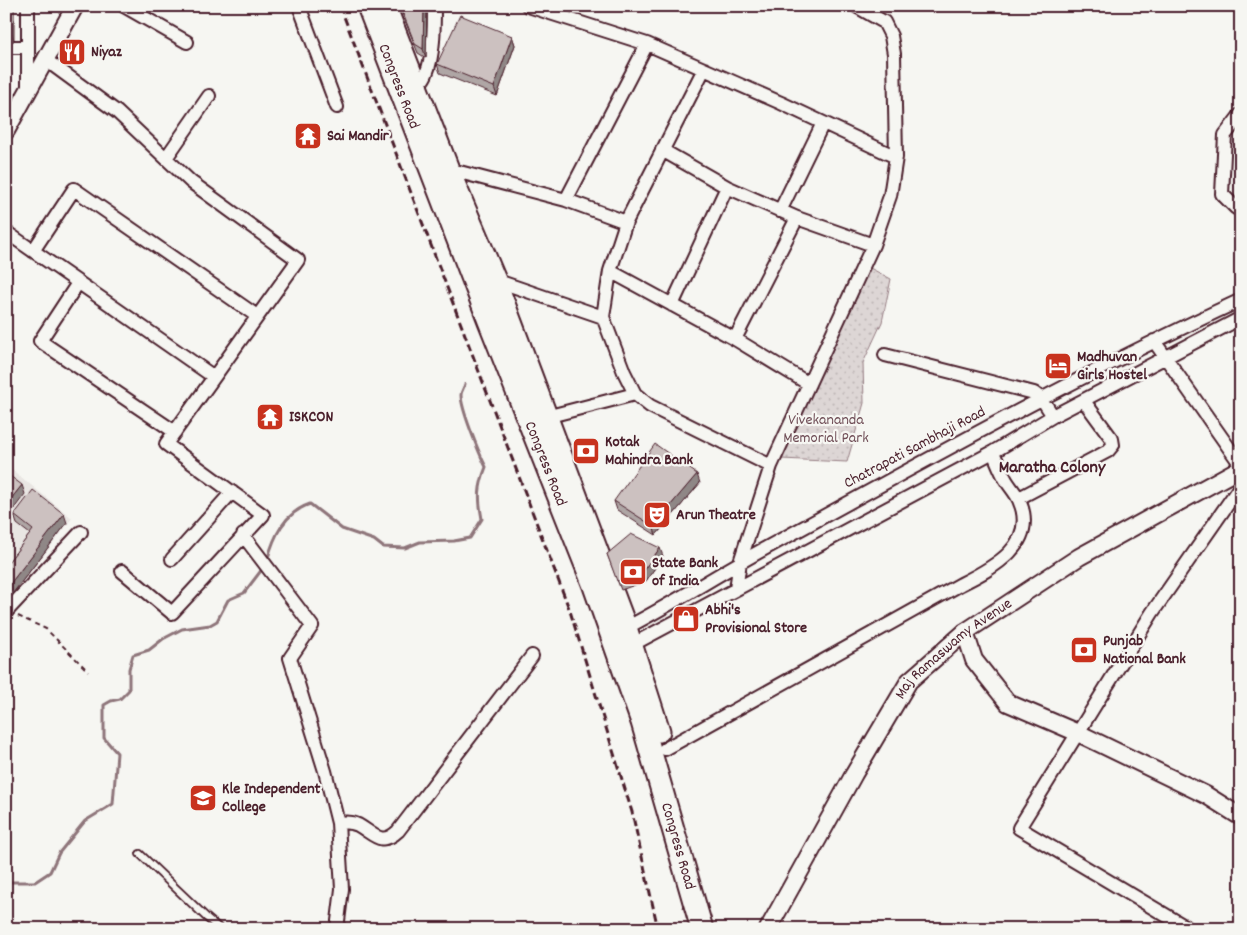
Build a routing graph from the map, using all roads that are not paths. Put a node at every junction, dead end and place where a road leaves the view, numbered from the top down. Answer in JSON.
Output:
{"nodes":[{"id":1,"x":28,"y":6,"type":"edge"},
{"id":2,"x":75,"y":6,"type":"edge"},
{"id":3,"x":124,"y":6,"type":"edge"},
{"id":4,"x":299,"y":6,"type":"edge"},
{"id":5,"x":368,"y":6,"type":"edge"},
{"id":6,"x":385,"y":6,"type":"edge"},
{"id":7,"x":434,"y":6,"type":"edge"},
{"id":8,"x":528,"y":6,"type":"edge"},
{"id":9,"x":856,"y":6,"type":"edge"},
{"id":10,"x":187,"y":42,"type":"dead end"},
{"id":11,"x":647,"y":44,"type":"junction"},
{"id":12,"x":6,"y":47,"type":"edge"},
{"id":13,"x":28,"y":47,"type":"junction"},
{"id":14,"x":46,"y":60,"type":"junction"},
{"id":15,"x":704,"y":69,"type":"junction"},
{"id":16,"x":417,"y":88,"type":"junction"},
{"id":17,"x":28,"y":92,"type":"junction"},
{"id":18,"x":209,"y":96,"type":"dead end"},
{"id":19,"x":337,"y":107,"type":"dead end"},
{"id":20,"x":1241,"y":114,"type":"edge"},
{"id":21,"x":823,"y":123,"type":"junction"},
{"id":22,"x":6,"y":131,"type":"edge"},
{"id":23,"x":662,"y":150,"type":"junction"},
{"id":24,"x":896,"y":157,"type":"junction"},
{"id":25,"x":166,"y":158,"type":"junction"},
{"id":26,"x":440,"y":170,"type":"junction"},
{"id":27,"x":727,"y":187,"type":"junction"},
{"id":28,"x":566,"y":200,"type":"junction"},
{"id":29,"x":1241,"y":206,"type":"edge"},
{"id":30,"x":780,"y":211,"type":"junction"},
{"id":31,"x":797,"y":218,"type":"junction"},
{"id":32,"x":626,"y":222,"type":"junction"},
{"id":33,"x":6,"y":232,"type":"edge"},
{"id":34,"x":873,"y":245,"type":"junction"},
{"id":35,"x":33,"y":251,"type":"junction"},
{"id":36,"x":610,"y":271,"type":"junction"},
{"id":37,"x":495,"y":280,"type":"junction"},
{"id":38,"x":78,"y":283,"type":"junction"},
{"id":39,"x":1241,"y":300,"type":"edge"},
{"id":40,"x":672,"y":305,"type":"junction"},
{"id":41,"x":258,"y":316,"type":"junction"},
{"id":42,"x":603,"y":317,"type":"junction"},
{"id":43,"x":1241,"y":318,"type":"edge"},
{"id":44,"x":735,"y":340,"type":"junction"},
{"id":45,"x":1154,"y":341,"type":"junction"},
{"id":46,"x":884,"y":355,"type":"dead end"},
{"id":47,"x":1165,"y":357,"type":"junction"},
{"id":48,"x":214,"y":377,"type":"junction"},
{"id":49,"x":809,"y":384,"type":"junction"},
{"id":50,"x":635,"y":394,"type":"junction"},
{"id":51,"x":1042,"y":400,"type":"junction"},
{"id":52,"x":1084,"y":401,"type":"junction"},
{"id":53,"x":1053,"y":416,"type":"junction"},
{"id":54,"x":546,"y":417,"type":"junction"},
{"id":55,"x":175,"y":432,"type":"junction"},
{"id":56,"x":993,"y":452,"type":"junction"},
{"id":57,"x":771,"y":466,"type":"junction"},
{"id":58,"x":1241,"y":467,"type":"edge"},
{"id":59,"x":1241,"y":485,"type":"edge"},
{"id":60,"x":232,"y":492,"type":"junction"},
{"id":61,"x":1019,"y":498,"type":"junction"},
{"id":62,"x":81,"y":532,"type":"dead end"},
{"id":63,"x":244,"y":536,"type":"junction"},
{"id":64,"x":172,"y":559,"type":"dead end"},
{"id":65,"x":740,"y":562,"type":"junction"},
{"id":66,"x":122,"y":571,"type":"dead end"},
{"id":67,"x":736,"y":589,"type":"junction"},
{"id":68,"x":6,"y":611,"type":"edge"},
{"id":69,"x":965,"y":632,"type":"junction"},
{"id":70,"x":621,"y":640,"type":"junction"},
{"id":71,"x":532,"y":656,"type":"dead end"},
{"id":72,"x":1078,"y":732,"type":"junction"},
{"id":73,"x":665,"y":749,"type":"junction"},
{"id":74,"x":1241,"y":817,"type":"edge"},
{"id":75,"x":338,"y":823,"type":"junction"},
{"id":76,"x":140,"y":854,"type":"dead end"},
{"id":77,"x":220,"y":929,"type":"edge"},
{"id":78,"x":337,"y":929,"type":"edge"},
{"id":79,"x":702,"y":929,"type":"edge"},
{"id":80,"x":717,"y":929,"type":"edge"},
{"id":81,"x":768,"y":929,"type":"edge"},
{"id":82,"x":1189,"y":929,"type":"edge"}],
"edges":[{"from":1,"to":13,"type":"street"},
{"from":2,"to":14,"type":"street"},
{"from":3,"to":10,"type":"street"},
{"from":4,"to":19,"type":"street"},
{"from":5,"to":26,"type":"highway","name":"Congress Road"},
{"from":6,"to":16,"type":"highway","name":"Congress Road"},
{"from":7,"to":16,"type":"street"},
{"from":8,"to":11,"type":"street"},
{"from":9,"to":24,"type":"street"},
{"from":11,"to":15,"type":"street"},
{"from":11,"to":28,"type":"street"},
{"from":12,"to":13,"type":"street"},
{"from":13,"to":17,"type":"street"},
{"from":14,"to":17,"type":"street"},
{"from":14,"to":25,"type":"street"},
{"from":15,"to":21,"type":"street"},
{"from":15,"to":23,"type":"street"},
{"from":16,"to":26,"type":"highway","name":"Congress Road"},
{"from":17,"to":22,"type":"street"},
{"from":18,"to":25,"type":"street"},
{"from":20,"to":29,"type":"street"},
{"from":21,"to":24,"type":"street"},
{"from":21,"to":30,"type":"street"},
{"from":23,"to":27,"type":"street"},
{"from":23,"to":32,"type":"street"},
{"from":24,"to":34,"type":"street"},
{"from":25,"to":41,"type":"street"},
{"from":26,"to":28,"type":"street"},
{"from":26,"to":37,"type":"highway","name":"Congress Road"},
{"from":26,"to":70,"type":"highway","name":"Congress Road"},
{"from":27,"to":30,"type":"street"},
{"from":27,"to":40,"type":"street"},
{"from":28,"to":32,"type":"street"},
{"from":30,"to":31,"type":"street"},
{"from":31,"to":34,"type":"street"},
{"from":31,"to":44,"type":"street"},
{"from":32,"to":36,"type":"street"},
{"from":33,"to":35,"type":"street"},
{"from":34,"to":49,"type":"street"},
{"from":35,"to":38,"type":"street"},
{"from":35,"to":41,"type":"street"},
{"from":36,"to":40,"type":"street"},
{"from":36,"to":42,"type":"street"},
{"from":37,"to":42,"type":"street"},
{"from":37,"to":54,"type":"highway","name":"Congress Road"},
{"from":38,"to":48,"type":"street"},
{"from":38,"to":55,"type":"street"},
{"from":39,"to":45,"type":"street","name":"Chatrapati Sambhaji Road"},
{"from":40,"to":44,"type":"street"},
{"from":41,"to":48,"type":"street"},
{"from":42,"to":50,"type":"street"},
{"from":43,"to":47,"type":"street"},
{"from":44,"to":49,"type":"street"},
{"from":45,"to":47,"type":"street"},
{"from":45,"to":51,"type":"street","name":"Chatrapati Sambhaji Road"},
{"from":46,"to":51,"type":"street"},
{"from":47,"to":52,"type":"street"},
{"from":47,"to":58,"type":"street"},
{"from":48,"to":55,"type":"street"},
{"from":49,"to":57,"type":"street"},
{"from":50,"to":54,"type":"street"},
{"from":50,"to":57,"type":"street"},
{"from":51,"to":53,"type":"street"},
{"from":51,"to":65,"type":"street","name":"Chatrapati Sambhaji Road"},
{"from":52,"to":53,"type":"street"},
{"from":52,"to":61,"type":"street"},
{"from":53,"to":56,"type":"street"},
{"from":54,"to":70,"type":"highway","name":"Congress Road"},
{"from":55,"to":60,"type":"street"},
{"from":56,"to":61,"type":"street"},
{"from":56,"to":67,"type":"street"},
{"from":57,"to":65,"type":"street"},
{"from":58,"to":69,"type":"street","name":"Maj Ramaswamy Avenue"},
{"from":59,"to":72,"type":"street"},
{"from":60,"to":63,"type":"street"},
{"from":60,"to":64,"type":"street"},
{"from":61,"to":73,"type":"street"},
{"from":62,"to":68,"type":"street"},
{"from":63,"to":66,"type":"street"},
{"from":63,"to":75,"type":"street"},
{"from":65,"to":67,"type":"street"},
{"from":65,"to":70,"type":"street","name":"Chatrapati Sambhaji Road"},
{"from":67,"to":70,"type":"street"},
{"from":69,"to":72,"type":"street"},
{"from":69,"to":81,"type":"street","name":"Maj Ramaswamy Avenue"},
{"from":70,"to":73,"type":"highway","name":"Congress Road"},
{"from":70,"to":79,"type":"highway","name":"Congress Road"},
{"from":71,"to":75,"type":"street"},
{"from":72,"to":74,"type":"street"},
{"from":72,"to":82,"type":"street"},
{"from":73,"to":80,"type":"highway","name":"Congress Road"},
{"from":75,"to":78,"type":"street"},
{"from":76,"to":77,"type":"lane"}]}
